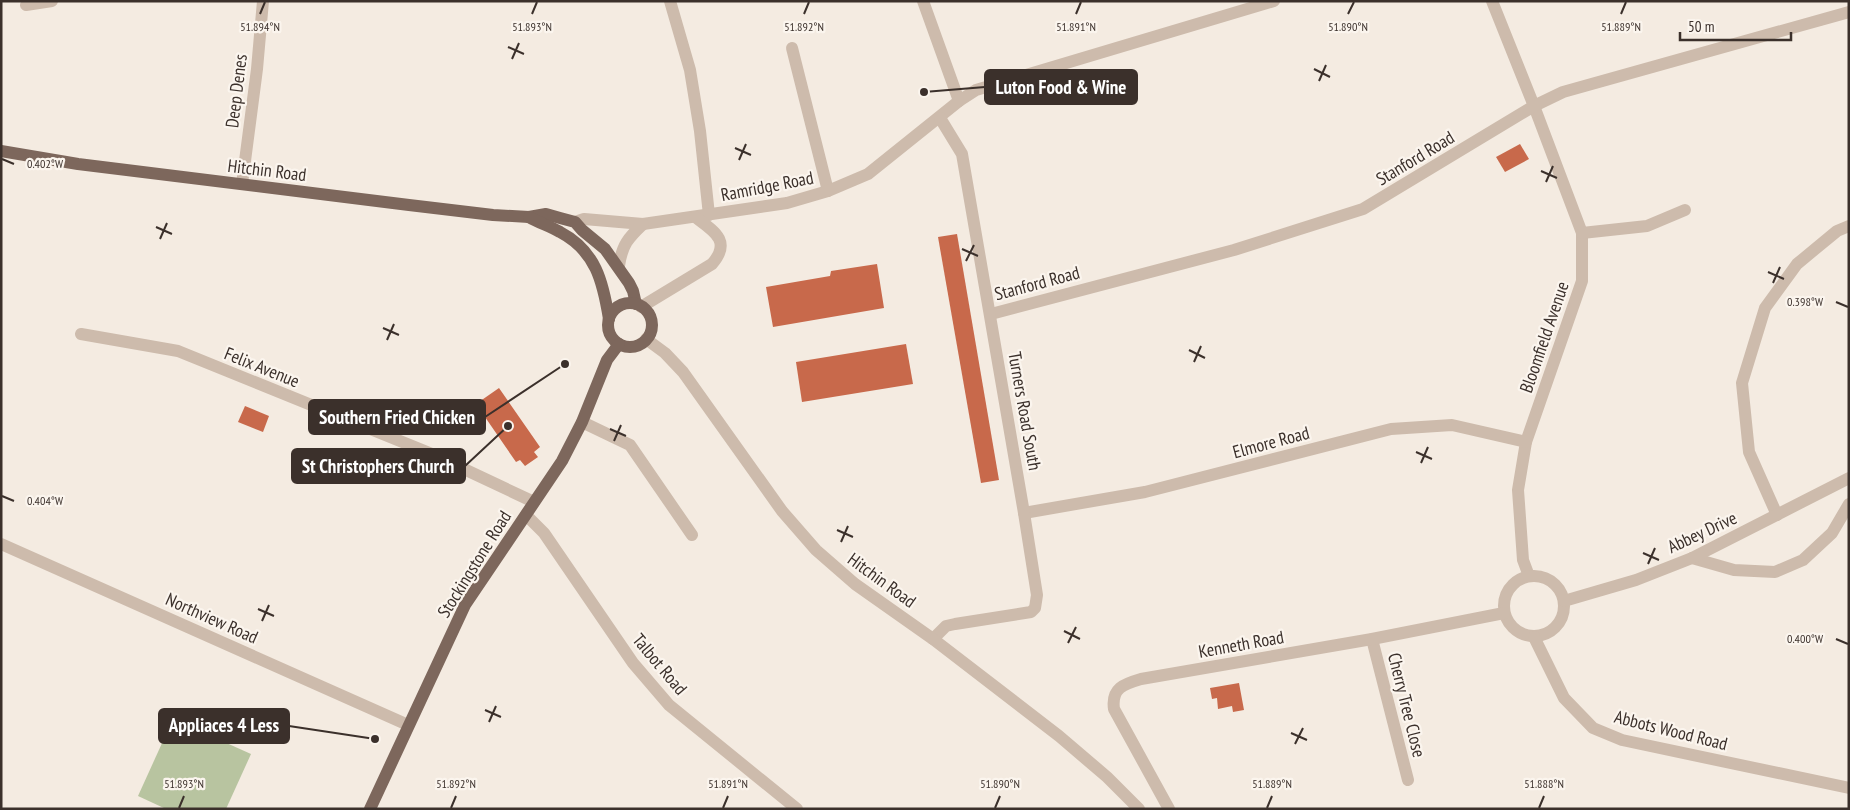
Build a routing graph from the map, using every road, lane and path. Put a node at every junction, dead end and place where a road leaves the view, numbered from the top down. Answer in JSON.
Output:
{"nodes":[{"id":1,"x":52,"y":1,"type":"edge"},
{"id":2,"x":263,"y":1,"type":"edge"},
{"id":3,"x":670,"y":1,"type":"edge"},
{"id":4,"x":924,"y":1,"type":"edge"},
{"id":5,"x":1274,"y":1,"type":"edge"},
{"id":6,"x":1492,"y":1,"type":"edge"},
{"id":7,"x":26,"y":5,"type":"dead end"},
{"id":8,"x":1849,"y":12,"type":"edge"},
{"id":9,"x":792,"y":48,"type":"dead end"},
{"id":10,"x":959,"y":102,"type":"junction"},
{"id":11,"x":1534,"y":106,"type":"junction"},
{"id":12,"x":940,"y":118,"type":"junction"},
{"id":13,"x":1,"y":151,"type":"edge"},
{"id":14,"x":242,"y":184,"type":"junction"},
{"id":15,"x":828,"y":191,"type":"junction"},
{"id":16,"x":1685,"y":210,"type":"dead end"},
{"id":17,"x":708,"y":215,"type":"junction"},
{"id":18,"x":529,"y":217,"type":"junction"},
{"id":19,"x":695,"y":217,"type":"junction"},
{"id":20,"x":575,"y":222,"type":"junction"},
{"id":21,"x":643,"y":224,"type":"junction"},
{"id":22,"x":1849,"y":226,"type":"edge"},
{"id":23,"x":1582,"y":233,"type":"junction"},
{"id":24,"x":618,"y":266,"type":"junction"},
{"id":25,"x":639,"y":306,"type":"junction"},
{"id":26,"x":991,"y":314,"type":"junction"},
{"id":27,"x":609,"y":319,"type":"junction"},
{"id":28,"x":81,"y":334,"type":"dead end"},
{"id":29,"x":646,"y":339,"type":"junction"},
{"id":30,"x":619,"y":344,"type":"junction"},
{"id":31,"x":582,"y":422,"type":"junction"},
{"id":32,"x":1526,"y":442,"type":"junction"},
{"id":33,"x":1849,"y":478,"type":"edge"},
{"id":34,"x":534,"y":502,"type":"junction"},
{"id":35,"x":1849,"y":504,"type":"edge"},
{"id":36,"x":1024,"y":513,"type":"junction"},
{"id":37,"x":526,"y":515,"type":"junction"},
{"id":38,"x":1776,"y":515,"type":"junction"},
{"id":39,"x":692,"y":535,"type":"dead end"},
{"id":40,"x":1,"y":544,"type":"edge"},
{"id":41,"x":1692,"y":558,"type":"junction"},
{"id":42,"x":1528,"y":576,"type":"junction"},
{"id":43,"x":1564,"y":601,"type":"junction"},
{"id":44,"x":1504,"y":613,"type":"junction"},
{"id":45,"x":1534,"y":637,"type":"junction"},
{"id":46,"x":933,"y":639,"type":"junction"},
{"id":47,"x":1372,"y":639,"type":"junction"},
{"id":48,"x":408,"y":725,"type":"junction"},
{"id":49,"x":1408,"y":780,"type":"dead end"},
{"id":50,"x":1849,"y":788,"type":"edge"},
{"id":51,"x":370,"y":809,"type":"edge"},
{"id":52,"x":797,"y":809,"type":"edge"},
{"id":53,"x":1139,"y":809,"type":"edge"},
{"id":54,"x":1169,"y":809,"type":"edge"}],
"edges":[{"from":1,"to":7,"type":"street"},
{"from":2,"to":14,"type":"street","name":"Deep Denes"},
{"from":3,"to":17,"type":"street"},
{"from":4,"to":10,"type":"street"},
{"from":5,"to":10,"type":"street","name":"Ramridge Road"},
{"from":6,"to":11,"type":"street","name":"Bloomfield Avenue"},
{"from":8,"to":11,"type":"street","name":"Stanford Road"},
{"from":9,"to":15,"type":"street"},
{"from":10,"to":12,"type":"street","name":"Ramridge Road"},
{"from":11,"to":23,"type":"street","name":"Bloomfield Avenue"},
{"from":11,"to":26,"type":"street","name":"Stanford Road"},
{"from":12,"to":15,"type":"street","name":"Ramridge Road"},
{"from":12,"to":26,"type":"street","name":"Turners Road South"},
{"from":13,"to":14,"type":"main road","name":"Hitchin Road"},
{"from":14,"to":18,"type":"main road","name":"Hitchin Road"},
{"from":15,"to":17,"type":"street","name":"Ramridge Road"},
{"from":16,"to":23,"type":"street"},
{"from":17,"to":19,"type":"street","name":"Ramridge Road"},
{"from":18,"to":20,"type":"main road","name":"Hitchin Road"},
{"from":18,"to":27,"type":"main road","name":"Hitchin Road"},
{"from":19,"to":21,"type":"street","name":"Ramridge Road"},
{"from":19,"to":25,"type":"street"},
{"from":20,"to":21,"type":"street","name":"Ramridge Road"},
{"from":20,"to":24,"type":"main road","name":"Hitchin Road"},
{"from":21,"to":24,"type":"street"},
{"from":22,"to":38,"type":"street"},
{"from":23,"to":32,"type":"street","name":"Bloomfield Avenue"},
{"from":24,"to":25,"type":"main road","name":"Hitchin Road"},
{"from":25,"to":27,"type":"main road"},
{"from":25,"to":29,"type":"main road"},
{"from":26,"to":36,"type":"street","name":"Turners Road South"},
{"from":27,"to":30,"type":"main road"},
{"from":28,"to":34,"type":"street","name":"Felix Avenue"},
{"from":29,"to":30,"type":"main road"},
{"from":29,"to":46,"type":"street","name":"Hitchin Road"},
{"from":30,"to":31,"type":"main road","name":"Stockingstone Road"},
{"from":31,"to":34,"type":"main road","name":"Stockingstone Road"},
{"from":31,"to":39,"type":"street"},
{"from":32,"to":36,"type":"street","name":"Elmore Road"},
{"from":32,"to":42,"type":"street","name":"Bloomfield Avenue"},
{"from":33,"to":38,"type":"street","name":"Abbey Drive"},
{"from":34,"to":37,"type":"main road","name":"Stockingstone Road"},
{"from":35,"to":41,"type":"street"},
{"from":36,"to":46,"type":"street","name":"Turners Road South"},
{"from":37,"to":48,"type":"main road","name":"Stockingstone Road"},
{"from":37,"to":52,"type":"street","name":"Talbot Road"},
{"from":38,"to":41,"type":"street","name":"Abbey Drive"},
{"from":40,"to":48,"type":"street","name":"Northview Road"},
{"from":41,"to":43,"type":"street","name":"Abbey Drive"},
{"from":42,"to":43,"type":"street"},
{"from":42,"to":44,"type":"street"},
{"from":43,"to":45,"type":"street"},
{"from":44,"to":45,"type":"street"},
{"from":44,"to":47,"type":"street","name":"Kenneth Road"},
{"from":45,"to":50,"type":"street","name":"Abbots Wood Road"},
{"from":46,"to":53,"type":"street","name":"Hitchin Road"},
{"from":47,"to":49,"type":"street","name":"Cherry Tree Close"},
{"from":47,"to":54,"type":"street","name":"Kenneth Road"},
{"from":48,"to":51,"type":"main road","name":"Stockingstone Road"}]}
